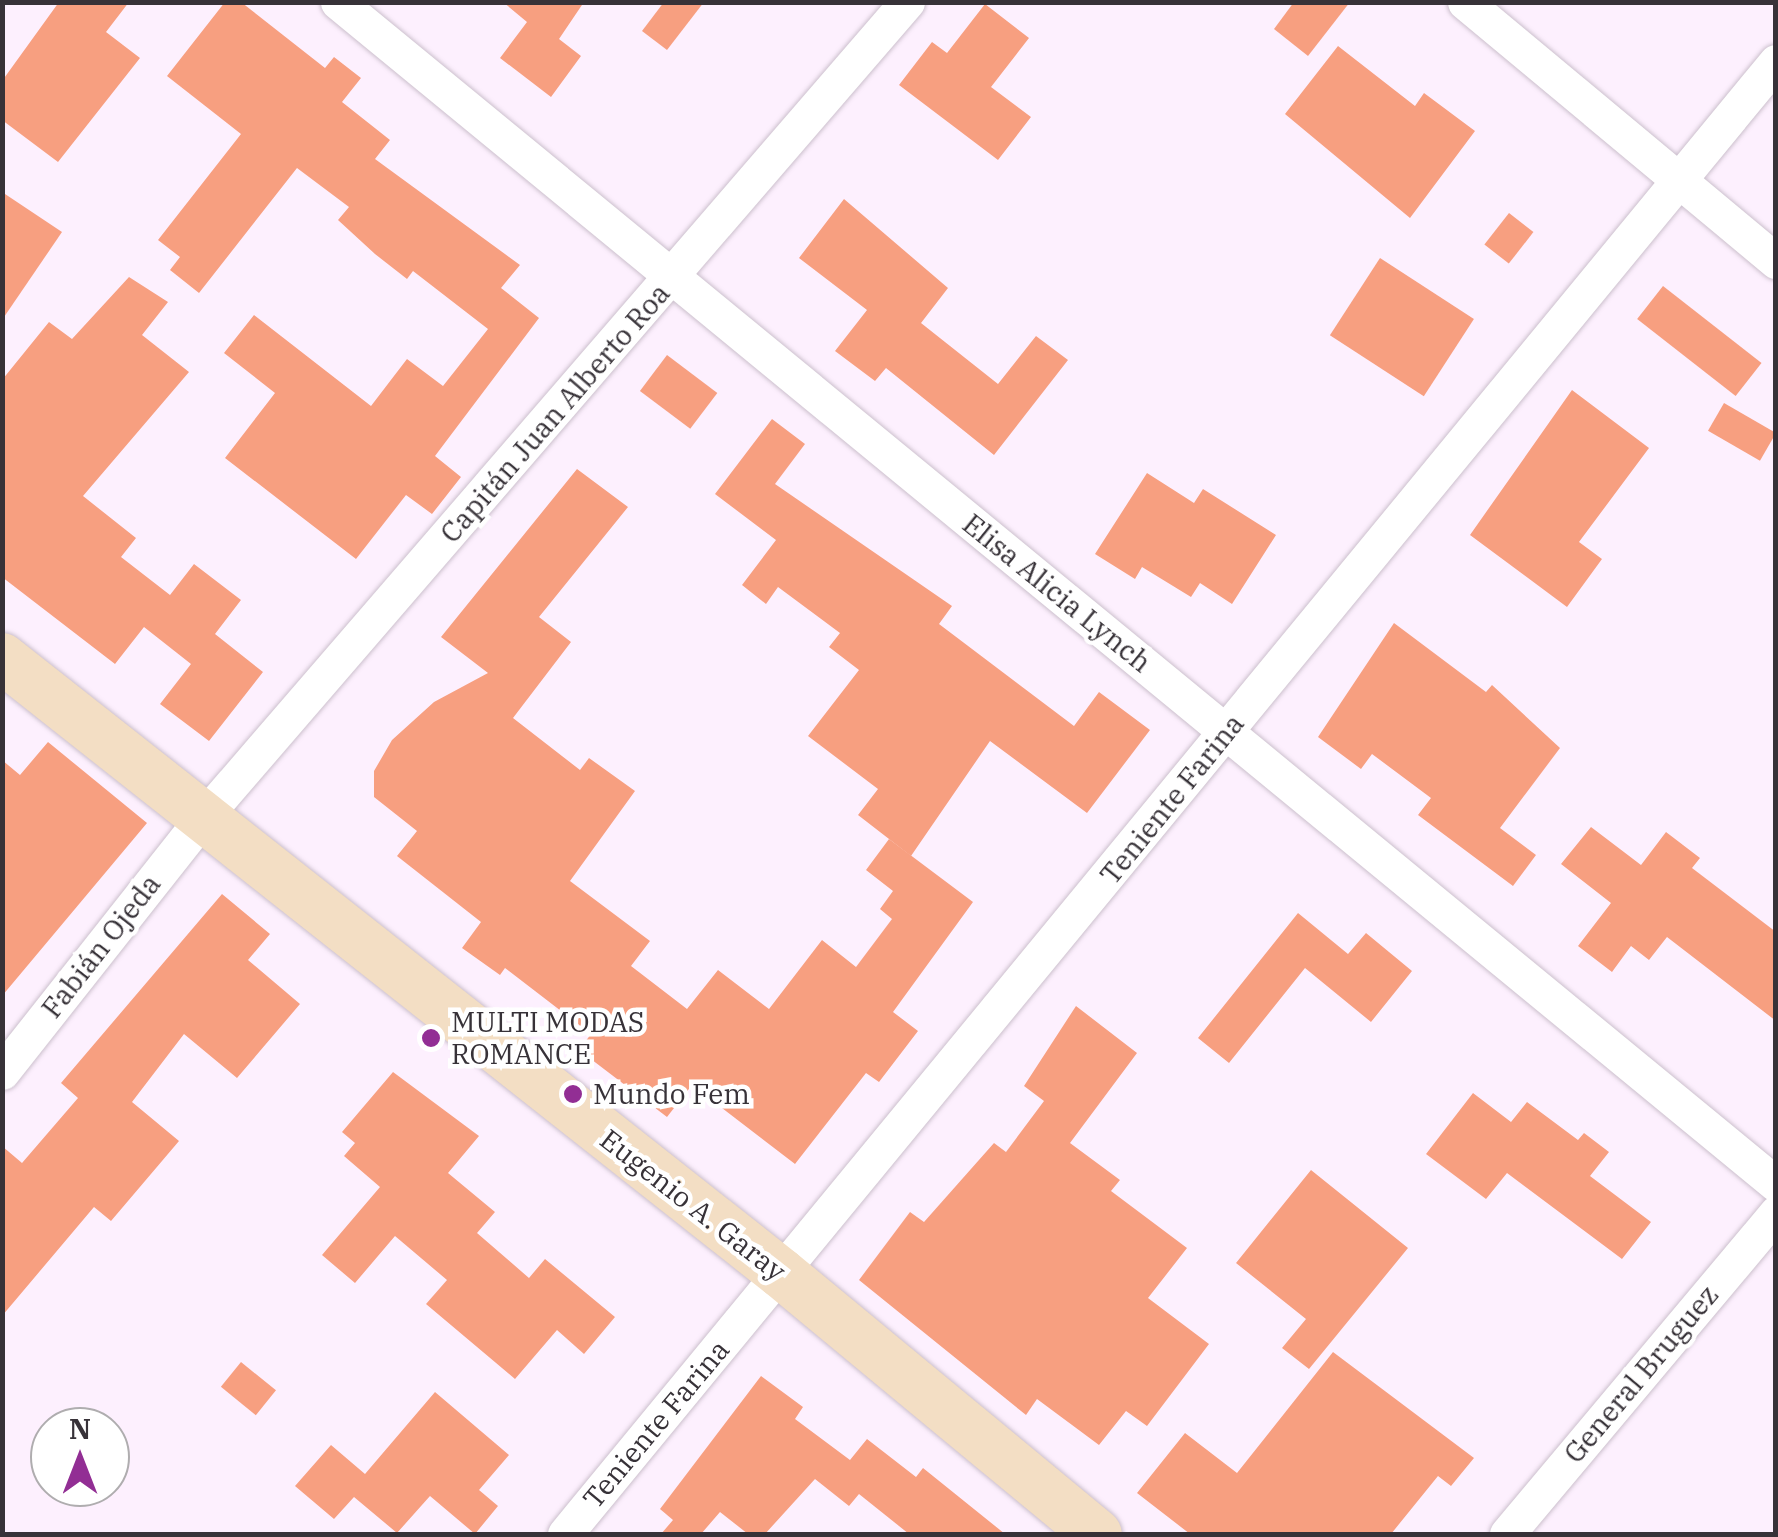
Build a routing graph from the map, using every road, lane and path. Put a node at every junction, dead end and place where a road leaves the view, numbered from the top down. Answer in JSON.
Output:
{"nodes":[{"id":1,"x":338,"y":2,"type":"edge"},
{"id":2,"x":907,"y":2,"type":"edge"},
{"id":3,"x":1465,"y":2,"type":"edge"},
{"id":4,"x":1776,"y":62,"type":"edge"},
{"id":5,"x":1676,"y":178,"type":"junction"},
{"id":6,"x":1776,"y":262,"type":"edge"},
{"id":7,"x":673,"y":278,"type":"junction"},
{"id":8,"x":2,"y":658,"type":"edge"},
{"id":9,"x":1226,"y":733,"type":"junction"},
{"id":10,"x":200,"y":821,"type":"junction"},
{"id":11,"x":2,"y":1072,"type":"edge"},
{"id":12,"x":1776,"y":1184,"type":"edge"},
{"id":13,"x":1776,"y":1213,"type":"edge"},
{"id":14,"x":781,"y":1273,"type":"junction"},
{"id":15,"x":565,"y":1534,"type":"edge"},
{"id":16,"x":1096,"y":1534,"type":"edge"},
{"id":17,"x":1507,"y":1534,"type":"edge"}],
"edges":[{"from":1,"to":7,"type":"street","name":"Elisa Alicia Lynch"},
{"from":2,"to":7,"type":"street","name":"Capitán Juan Alberto Roa"},
{"from":3,"to":5,"type":"street"},
{"from":4,"to":5,"type":"street","name":"Teniente Farina"},
{"from":5,"to":6,"type":"street"},
{"from":5,"to":9,"type":"street","name":"Teniente Farina"},
{"from":7,"to":9,"type":"street","name":"Elisa Alicia Lynch"},
{"from":7,"to":10,"type":"street","name":"Capitán Juan Alberto Roa"},
{"from":8,"to":10,"type":"street","name":"Eugenio A. Garay"},
{"from":9,"to":12,"type":"street","name":"Elisa Alicia Lynch"},
{"from":9,"to":14,"type":"street","name":"Teniente Farina"},
{"from":10,"to":11,"type":"street","name":"Fabián Ojeda"},
{"from":10,"to":14,"type":"street","name":"Eugenio A. Garay"},
{"from":13,"to":17,"type":"street","name":"General Bruguez"},
{"from":14,"to":15,"type":"street","name":"Teniente Farina"},
{"from":14,"to":16,"type":"street","name":"Eugenio A. Garay"}]}
